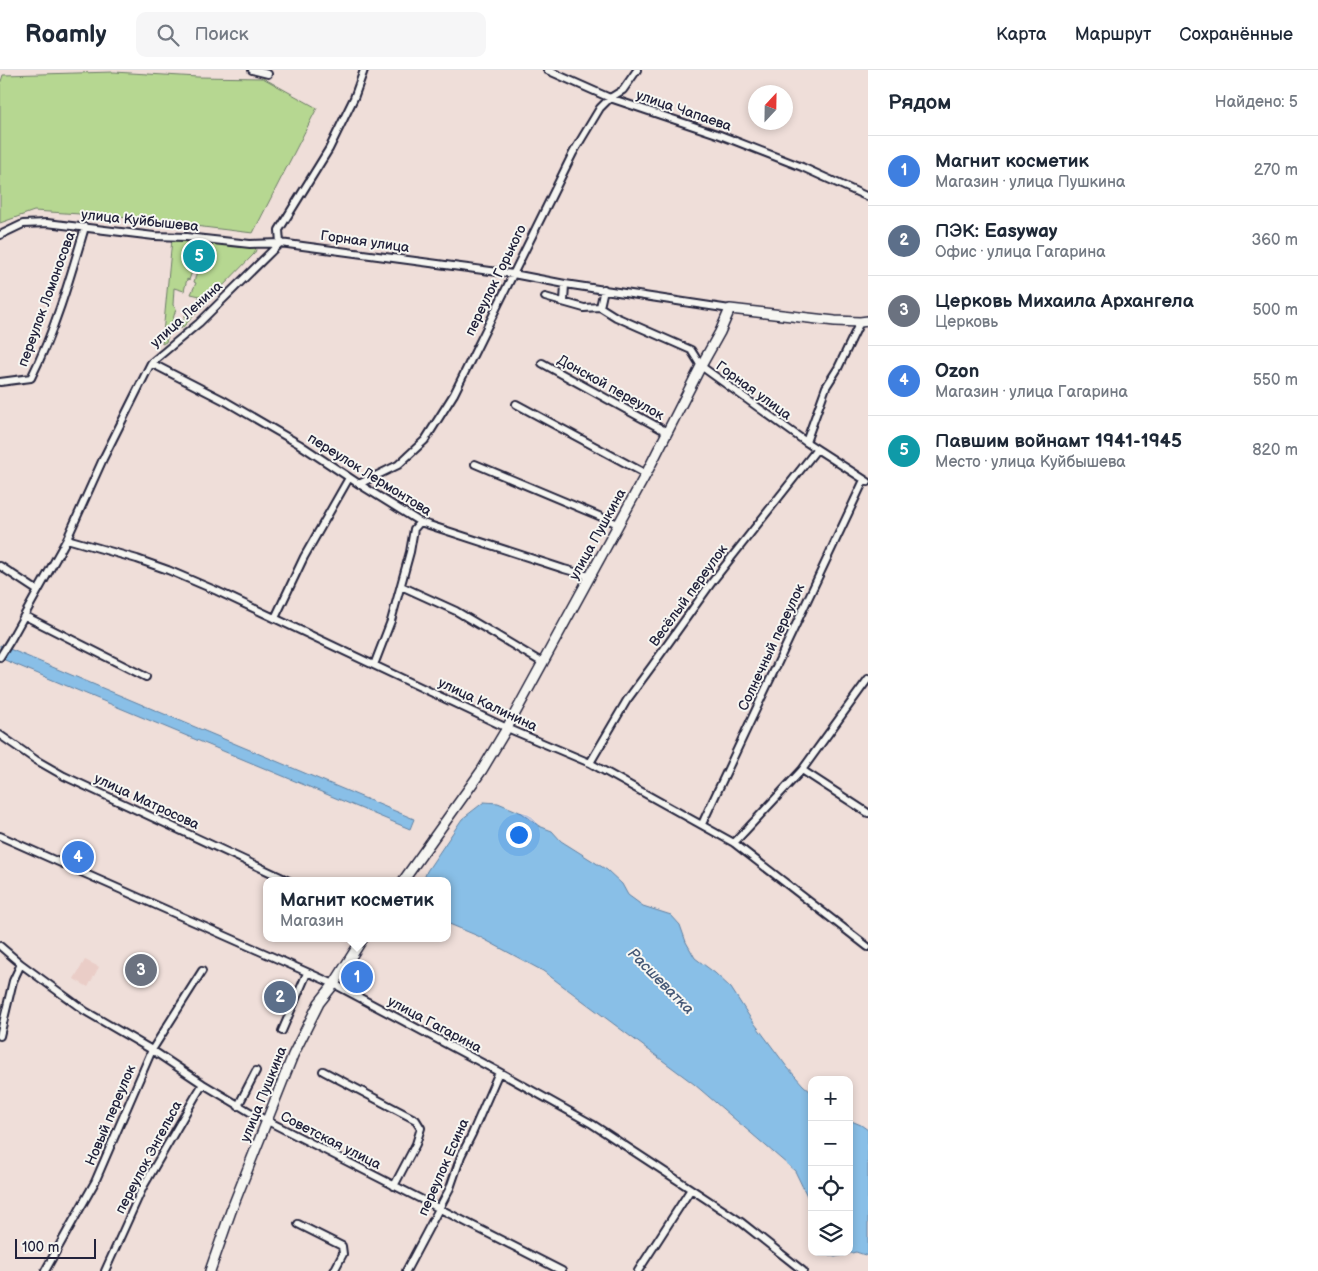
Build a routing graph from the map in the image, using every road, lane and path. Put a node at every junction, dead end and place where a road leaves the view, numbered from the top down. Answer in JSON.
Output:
{"nodes":[{"id":1,"x":252,"y":70,"type":"edge"},
{"id":2,"x":364,"y":70,"type":"edge"},
{"id":3,"x":547,"y":70,"type":"edge"},
{"id":4,"x":637,"y":70,"type":"edge"},
{"id":5,"x":268,"y":74,"type":"dead end"},
{"id":6,"x":610,"y":98,"type":"junction"},
{"id":7,"x":868,"y":197,"type":"edge"},
{"id":8,"x":85,"y":227,"type":"junction"},
{"id":9,"x":0,"y":234,"type":"edge"},
{"id":10,"x":280,"y":243,"type":"junction"},
{"id":11,"x":513,"y":274,"type":"junction"},
{"id":12,"x":565,"y":284,"type":"junction"},
{"id":13,"x":604,"y":289,"type":"junction"},
{"id":14,"x":544,"y":297,"type":"dead end"},
{"id":15,"x":564,"y":302,"type":"junction"},
{"id":16,"x":600,"y":307,"type":"junction"},
{"id":17,"x":730,"y":309,"type":"junction"},
{"id":18,"x":864,"y":322,"type":"edge"},
{"id":19,"x":151,"y":363,"type":"junction"},
{"id":20,"x":542,"y":363,"type":"dead end"},
{"id":21,"x":701,"y":366,"type":"junction"},
{"id":22,"x":0,"y":382,"type":"edge"},
{"id":23,"x":516,"y":404,"type":"dead end"},
{"id":24,"x":667,"y":432,"type":"junction"},
{"id":25,"x":806,"y":442,"type":"junction"},
{"id":26,"x":816,"y":449,"type":"junction"},
{"id":27,"x":475,"y":464,"type":"dead end"},
{"id":28,"x":646,"y":474,"type":"junction"},
{"id":29,"x":349,"y":478,"type":"junction"},
{"id":30,"x":866,"y":481,"type":"edge"},
{"id":31,"x":359,"y":484,"type":"junction"},
{"id":32,"x":420,"y":522,"type":"junction"},
{"id":33,"x":618,"y":524,"type":"junction"},
{"id":34,"x":67,"y":539,"type":"junction"},
{"id":35,"x":0,"y":566,"type":"edge"},
{"id":36,"x":589,"y":576,"type":"junction"},
{"id":37,"x":402,"y":586,"type":"junction"},
{"id":38,"x":38,"y":591,"type":"junction"},
{"id":39,"x":25,"y":616,"type":"junction"},
{"id":40,"x":275,"y":618,"type":"junction"},
{"id":41,"x":0,"y":657,"type":"edge"},
{"id":42,"x":543,"y":663,"type":"junction"},
{"id":43,"x":374,"y":665,"type":"junction"},
{"id":44,"x":146,"y":677,"type":"dead end"},
{"id":45,"x":868,"y":678,"type":"edge"},
{"id":46,"x":507,"y":728,"type":"junction"},
{"id":47,"x":0,"y":735,"type":"edge"},
{"id":48,"x":590,"y":763,"type":"junction"},
{"id":49,"x":802,"y":770,"type":"junction"},
{"id":50,"x":868,"y":813,"type":"edge"},
{"id":51,"x":702,"y":824,"type":"junction"},
{"id":52,"x":0,"y":836,"type":"edge"},
{"id":53,"x":734,"y":843,"type":"junction"},
{"id":54,"x":280,"y":877,"type":"edge"},
{"id":55,"x":405,"y":877,"type":"edge"},
{"id":56,"x":360,"y":942,"type":"edge"},
{"id":57,"x":0,"y":946,"type":"edge"},
{"id":58,"x":868,"y":947,"type":"edge"},
{"id":59,"x":21,"y":964,"type":"junction"},
{"id":60,"x":202,"y":971,"type":"dead end"},
{"id":61,"x":307,"y":973,"type":"junction"},
{"id":62,"x":334,"y":984,"type":"junction"},
{"id":63,"x":282,"y":1031,"type":"dead end"},
{"id":64,"x":0,"y":1036,"type":"edge"},
{"id":65,"x":152,"y":1050,"type":"junction"},
{"id":66,"x":323,"y":1070,"type":"dead end"},
{"id":67,"x":256,"y":1071,"type":"dead end"},
{"id":68,"x":499,"y":1072,"type":"junction"},
{"id":69,"x":204,"y":1084,"type":"junction"},
{"id":70,"x":238,"y":1106,"type":"junction"},
{"id":71,"x":266,"y":1122,"type":"junction"},
{"id":72,"x":394,"y":1186,"type":"junction"},
{"id":73,"x":691,"y":1189,"type":"junction"},
{"id":74,"x":439,"y":1208,"type":"junction"},
{"id":75,"x":298,"y":1224,"type":"dead end"},
{"id":76,"x":45,"y":1271,"type":"edge"},
{"id":77,"x":105,"y":1271,"type":"edge"},
{"id":78,"x":210,"y":1271,"type":"edge"},
{"id":79,"x":334,"y":1271,"type":"edge"},
{"id":80,"x":406,"y":1271,"type":"edge"},
{"id":81,"x":562,"y":1271,"type":"edge"},
{"id":82,"x":638,"y":1271,"type":"edge"},
{"id":83,"x":803,"y":1271,"type":"edge"}],
"edges":[{"from":1,"to":5,"type":"street"},
{"from":2,"to":10,"type":"street"},
{"from":3,"to":6,"type":"street","name":"улица Чапаева"},
{"from":4,"to":6,"type":"street","name":"переулок Горького"},
{"from":6,"to":7,"type":"street","name":"улица Чапаева"},
{"from":6,"to":11,"type":"street","name":"переулок Горького"},
{"from":8,"to":9,"type":"street","name":"улица Куйбышева"},
{"from":8,"to":10,"type":"street","name":"улица Куйбышева"},
{"from":8,"to":22,"type":"street","name":"переулок Ломоносова"},
{"from":10,"to":11,"type":"street","name":"Горная улица"},
{"from":10,"to":19,"type":"street","name":"улица Ленина"},
{"from":11,"to":12,"type":"street","name":"Горная улица"},
{"from":11,"to":31,"type":"street","name":"переулок Горького"},
{"from":12,"to":13,"type":"street","name":"Горная улица"},
{"from":12,"to":15,"type":"street"},
{"from":13,"to":16,"type":"street"},
{"from":13,"to":17,"type":"street","name":"Горная улица"},
{"from":14,"to":15,"type":"street","name":"Горная улица"},
{"from":15,"to":16,"type":"street","name":"Горная улица"},
{"from":16,"to":21,"type":"street","name":"Горная улица"},
{"from":17,"to":18,"type":"main road"},
{"from":17,"to":21,"type":"main road","name":"улица Пушкина"},
{"from":18,"to":25,"type":"street"},
{"from":19,"to":29,"type":"street","name":"переулок Лермонтова"},
{"from":19,"to":34,"type":"street","name":"улица Ленина"},
{"from":20,"to":24,"type":"street","name":"Донской переулок"},
{"from":21,"to":24,"type":"main road","name":"улица Пушкина"},
{"from":21,"to":25,"type":"street","name":"Горная улица"},
{"from":23,"to":28,"type":"street"},
{"from":24,"to":28,"type":"main road","name":"улица Пушкина"},
{"from":25,"to":26,"type":"street","name":"Горная улица"},
{"from":26,"to":30,"type":"street","name":"Горная улица"},
{"from":26,"to":48,"type":"street","name":"Весёлый переулок"},
{"from":27,"to":33,"type":"street"},
{"from":28,"to":33,"type":"main road","name":"улица Пушкина"},
{"from":29,"to":31,"type":"street","name":"переулок Лермонтова"},
{"from":29,"to":40,"type":"street"},
{"from":30,"to":51,"type":"street","name":"Солнечный переулок"},
{"from":31,"to":32,"type":"street","name":"переулок Лермонтова"},
{"from":32,"to":36,"type":"street","name":"переулок Лермонтова"},
{"from":32,"to":37,"type":"street"},
{"from":33,"to":36,"type":"main road","name":"улица Пушкина"},
{"from":34,"to":38,"type":"street","name":"улица Ленина"},
{"from":34,"to":40,"type":"street","name":"улица Калинина"},
{"from":35,"to":38,"type":"street"},
{"from":36,"to":42,"type":"main road","name":"улица Пушкина"},
{"from":37,"to":42,"type":"street"},
{"from":37,"to":43,"type":"street"},
{"from":38,"to":39,"type":"street","name":"улица Ленина"},
{"from":39,"to":41,"type":"street","name":"улица Ленина"},
{"from":39,"to":44,"type":"street"},
{"from":40,"to":43,"type":"street","name":"улица Калинина"},
{"from":42,"to":46,"type":"main road","name":"улица Пушкина"},
{"from":43,"to":46,"type":"street","name":"улица Калинина"},
{"from":45,"to":49,"type":"street"},
{"from":46,"to":48,"type":"street","name":"улица Калинина"},
{"from":46,"to":55,"type":"main road","name":"улица Пушкина"},
{"from":47,"to":54,"type":"street","name":"улица Матросова"},
{"from":48,"to":51,"type":"street","name":"улица Калинина"},
{"from":49,"to":50,"type":"street"},
{"from":49,"to":53,"type":"street"},
{"from":51,"to":53,"type":"street","name":"улица Калинина"},
{"from":52,"to":61,"type":"street","name":"улица Гагарина"},
{"from":53,"to":58,"type":"street","name":"улица Калинина"},
{"from":56,"to":62,"type":"main road","name":"улица Пушкина"},
{"from":57,"to":59,"type":"street","name":"Советская улица"},
{"from":59,"to":64,"type":"street"},
{"from":59,"to":65,"type":"street","name":"Советская улица"},
{"from":60,"to":65,"type":"street","name":"Новый переулок"},
{"from":61,"to":62,"type":"street","name":"улица Гагарина"},
{"from":61,"to":63,"type":"street"},
{"from":62,"to":68,"type":"street","name":"улица Гагарина"},
{"from":62,"to":71,"type":"main road","name":"улица Пушкина"},
{"from":65,"to":69,"type":"street","name":"Советская улица"},
{"from":65,"to":76,"type":"street","name":"Новый переулок"},
{"from":66,"to":72,"type":"street"},
{"from":67,"to":70,"type":"street"},
{"from":68,"to":73,"type":"street","name":"улица Гагарина"},
{"from":68,"to":74,"type":"street","name":"переулок Есина"},
{"from":69,"to":70,"type":"street","name":"Советская улица"},
{"from":69,"to":77,"type":"street","name":"переулок Энгельса"},
{"from":70,"to":71,"type":"street","name":"Советская улица"},
{"from":71,"to":72,"type":"street","name":"Советская улица"},
{"from":71,"to":78,"type":"main road","name":"улица Пушкина"},
{"from":72,"to":74,"type":"street","name":"Советская улица"},
{"from":73,"to":82,"type":"street"},
{"from":73,"to":83,"type":"street","name":"улица Гагарина"},
{"from":74,"to":80,"type":"street","name":"переулок Есина"},
{"from":74,"to":81,"type":"street","name":"Советская улица"},
{"from":75,"to":79,"type":"street"}]}
